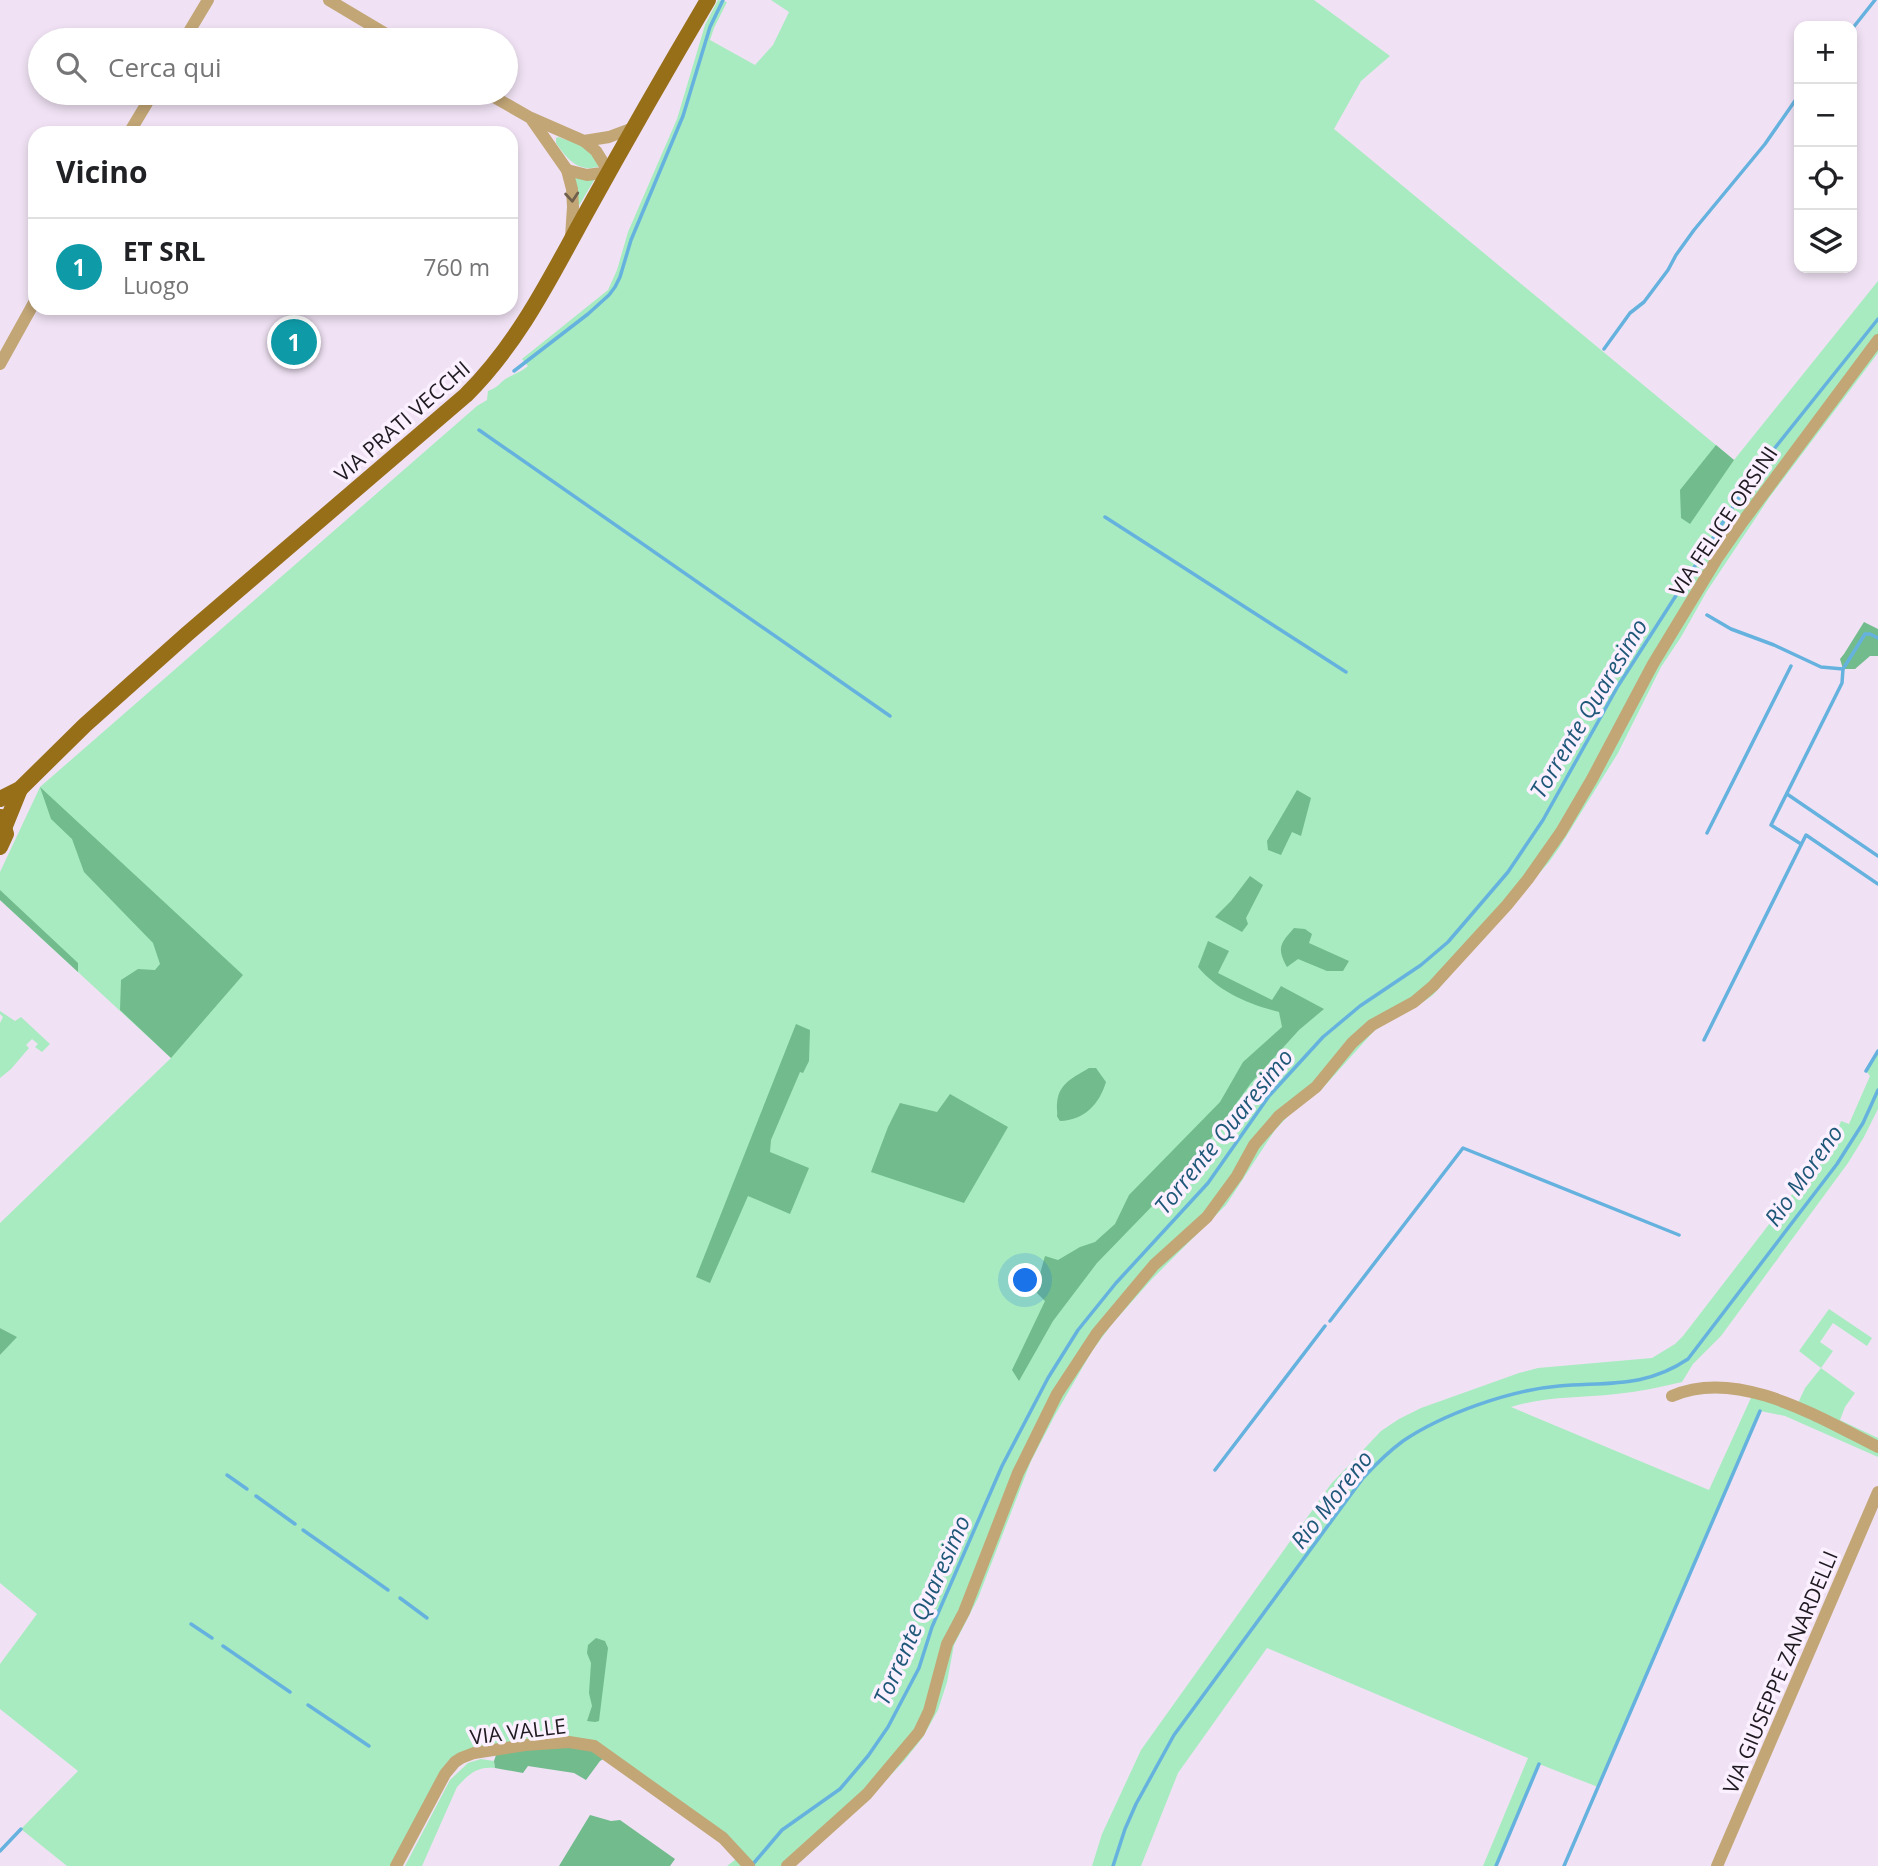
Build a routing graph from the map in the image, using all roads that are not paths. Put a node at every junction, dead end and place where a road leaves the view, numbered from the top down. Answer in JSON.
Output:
{"nodes":[{"id":1,"x":208,"y":0,"type":"edge"},
{"id":2,"x":329,"y":0,"type":"edge"},
{"id":3,"x":708,"y":0,"type":"edge"},
{"id":4,"x":191,"y":28,"type":"edge"},
{"id":5,"x":376,"y":28,"type":"edge"},
{"id":6,"x":146,"y":105,"type":"edge"},
{"id":7,"x":508,"y":105,"type":"edge"},
{"id":8,"x":529,"y":117,"type":"junction"},
{"id":9,"x":133,"y":126,"type":"edge"},
{"id":10,"x":633,"y":128,"type":"junction"},
{"id":11,"x":584,"y":141,"type":"junction"},
{"id":12,"x":567,"y":170,"type":"junction"},
{"id":13,"x":610,"y":172,"type":"junction"},
{"id":14,"x":571,"y":241,"type":"junction"},
{"id":15,"x":28,"y":314,"type":"edge"},
{"id":16,"x":1878,"y":340,"type":"edge"},
{"id":17,"x":0,"y":364,"type":"edge"},
{"id":18,"x":20,"y":789,"type":"junction"},
{"id":19,"x":0,"y":799,"type":"edge"},
{"id":20,"x":2,"y":821,"type":"edge"},
{"id":21,"x":0,"y":847,"type":"edge"},
{"id":22,"x":1672,"y":1395,"type":"dead end"},
{"id":23,"x":1878,"y":1447,"type":"edge"},
{"id":24,"x":1878,"y":1492,"type":"edge"},
{"id":25,"x":745,"y":1861,"type":"edge"},
{"id":26,"x":396,"y":1866,"type":"edge"},
{"id":27,"x":786,"y":1866,"type":"edge"},
{"id":28,"x":1717,"y":1866,"type":"edge"}],
"edges":[{"from":1,"to":4,"type":"street"},
{"from":2,"to":5,"type":"street"},
{"from":3,"to":10,"type":"main road","name":"VIA PRATI VECCHI"},
{"from":6,"to":9,"type":"street"},
{"from":7,"to":8,"type":"street"},
{"from":8,"to":11,"type":"street"},
{"from":8,"to":12,"type":"street"},
{"from":10,"to":11,"type":"street"},
{"from":10,"to":13,"type":"main road","name":"VIA PRATI VECCHI"},
{"from":11,"to":13,"type":"street"},
{"from":12,"to":13,"type":"street"},
{"from":12,"to":14,"type":"street","one_way":true},
{"from":13,"to":14,"type":"main road","name":"VIA PRATI VECCHI"},
{"from":14,"to":18,"type":"main road","name":"VIA PRATI VECCHI"},
{"from":15,"to":17,"type":"street"},
{"from":16,"to":27,"type":"street","name":"VIA FELICE ORSINI"},
{"from":18,"to":19,"type":"main road","name":"VIA PRATI VECCHI"},
{"from":18,"to":20,"type":"main road","name":"VIA PRATI VECCHI"},
{"from":20,"to":21,"type":"main road","name":"VIA PRATI VECCHI"},
{"from":22,"to":23,"type":"street"},
{"from":24,"to":28,"type":"street","name":"VIA GIUSEPPE ZANARDELLI"},
{"from":25,"to":26,"type":"street","name":"VIA VALLE"}]}
